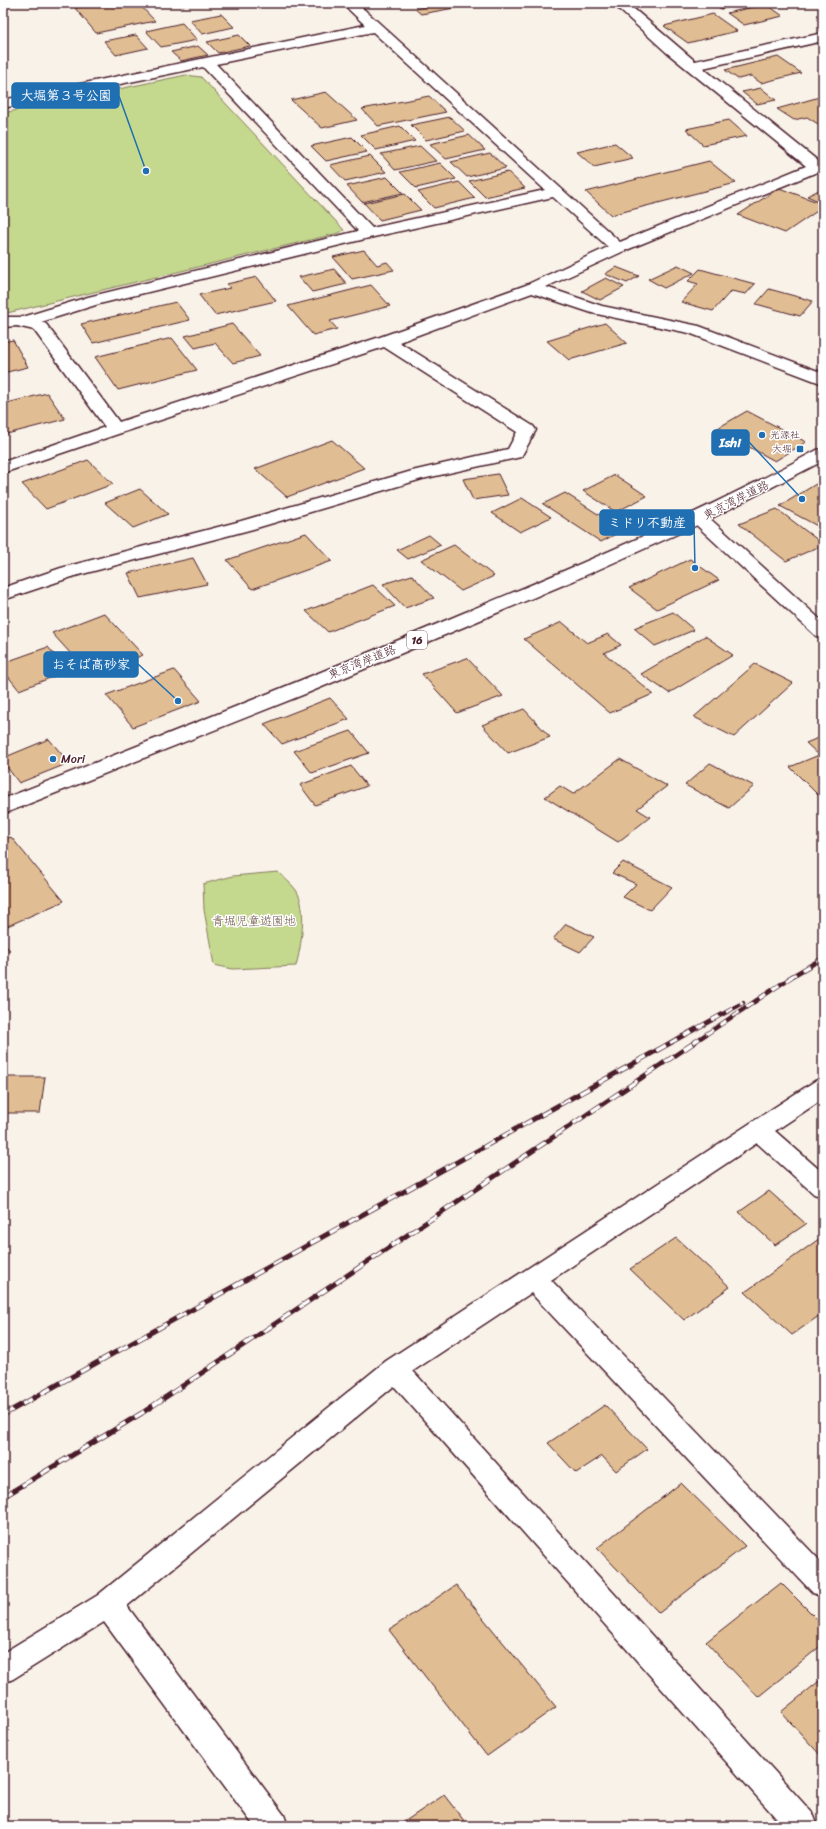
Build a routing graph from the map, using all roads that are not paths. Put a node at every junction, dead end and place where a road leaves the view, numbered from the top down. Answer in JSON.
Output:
{"nodes":[{"id":1,"x":349,"y":3,"type":"edge"},
{"id":2,"x":619,"y":3,"type":"edge"},
{"id":3,"x":376,"y":27,"type":"junction"},
{"id":4,"x":823,"y":36,"type":"edge"},
{"id":5,"x":206,"y":62,"type":"junction"},
{"id":6,"x":692,"y":66,"type":"junction"},
{"id":7,"x":3,"y":104,"type":"edge"},
{"id":8,"x":820,"y":165,"type":"edge"},
{"id":9,"x":556,"y":192,"type":"junction"},
{"id":10,"x":369,"y":233,"type":"junction"},
{"id":11,"x":618,"y":248,"type":"junction"},
{"id":12,"x":532,"y":288,"type":"junction"},
{"id":13,"x":27,"y":321,"type":"junction"},
{"id":14,"x":3,"y":322,"type":"edge"},
{"id":15,"x":386,"y":341,"type":"junction"},
{"id":16,"x":823,"y":379,"type":"edge"},
{"id":17,"x":115,"y":428,"type":"junction"},
{"id":18,"x":823,"y":454,"type":"edge"},
{"id":19,"x":3,"y":468,"type":"edge"},
{"id":20,"x":699,"y":518,"type":"junction"},
{"id":21,"x":3,"y":594,"type":"edge"},
{"id":22,"x":823,"y":632,"type":"edge"},
{"id":23,"x":3,"y":807,"type":"edge"},
{"id":24,"x":823,"y":1087,"type":"edge"},
{"id":25,"x":757,"y":1130,"type":"junction"},
{"id":26,"x":823,"y":1187,"type":"edge"},
{"id":27,"x":532,"y":1278,"type":"junction"},
{"id":28,"x":395,"y":1369,"type":"junction"},
{"id":29,"x":823,"y":1584,"type":"edge"},
{"id":30,"x":108,"y":1604,"type":"junction"},
{"id":31,"x":3,"y":1669,"type":"edge"},
{"id":32,"x":273,"y":1826,"type":"edge"},
{"id":33,"x":803,"y":1826,"type":"edge"}],
"edges":[{"from":1,"to":3,"type":"main road"},
{"from":2,"to":6,"type":"main road"},
{"from":3,"to":5,"type":"main road"},
{"from":3,"to":9,"type":"main road"},
{"from":4,"to":6,"type":"main road"},
{"from":5,"to":7,"type":"main road"},
{"from":5,"to":10,"type":"main road"},
{"from":6,"to":8,"type":"main road"},
{"from":8,"to":11,"type":"main road"},
{"from":9,"to":10,"type":"main road"},
{"from":9,"to":11,"type":"main road"},
{"from":10,"to":13,"type":"main road"},
{"from":11,"to":12,"type":"main road"},
{"from":12,"to":15,"type":"main road"},
{"from":12,"to":16,"type":"main road"},
{"from":13,"to":14,"type":"main road"},
{"from":13,"to":17,"type":"main road"},
{"from":15,"to":17,"type":"main road"},
{"from":15,"to":21,"type":"main road"},
{"from":17,"to":19,"type":"main road"},
{"from":18,"to":20,"type":"main road","name":"東京湾岸道路","number":"16"},
{"from":20,"to":22,"type":"main road"},
{"from":20,"to":23,"type":"main road","name":"東京湾岸道路","number":"16"},
{"from":24,"to":25,"type":"main road"},
{"from":25,"to":26,"type":"main road"},
{"from":25,"to":27,"type":"main road"},
{"from":27,"to":28,"type":"main road"},
{"from":27,"to":29,"type":"main road"},
{"from":28,"to":30,"type":"main road"},
{"from":28,"to":33,"type":"main road"},
{"from":30,"to":31,"type":"main road"},
{"from":30,"to":32,"type":"main road"}]}
